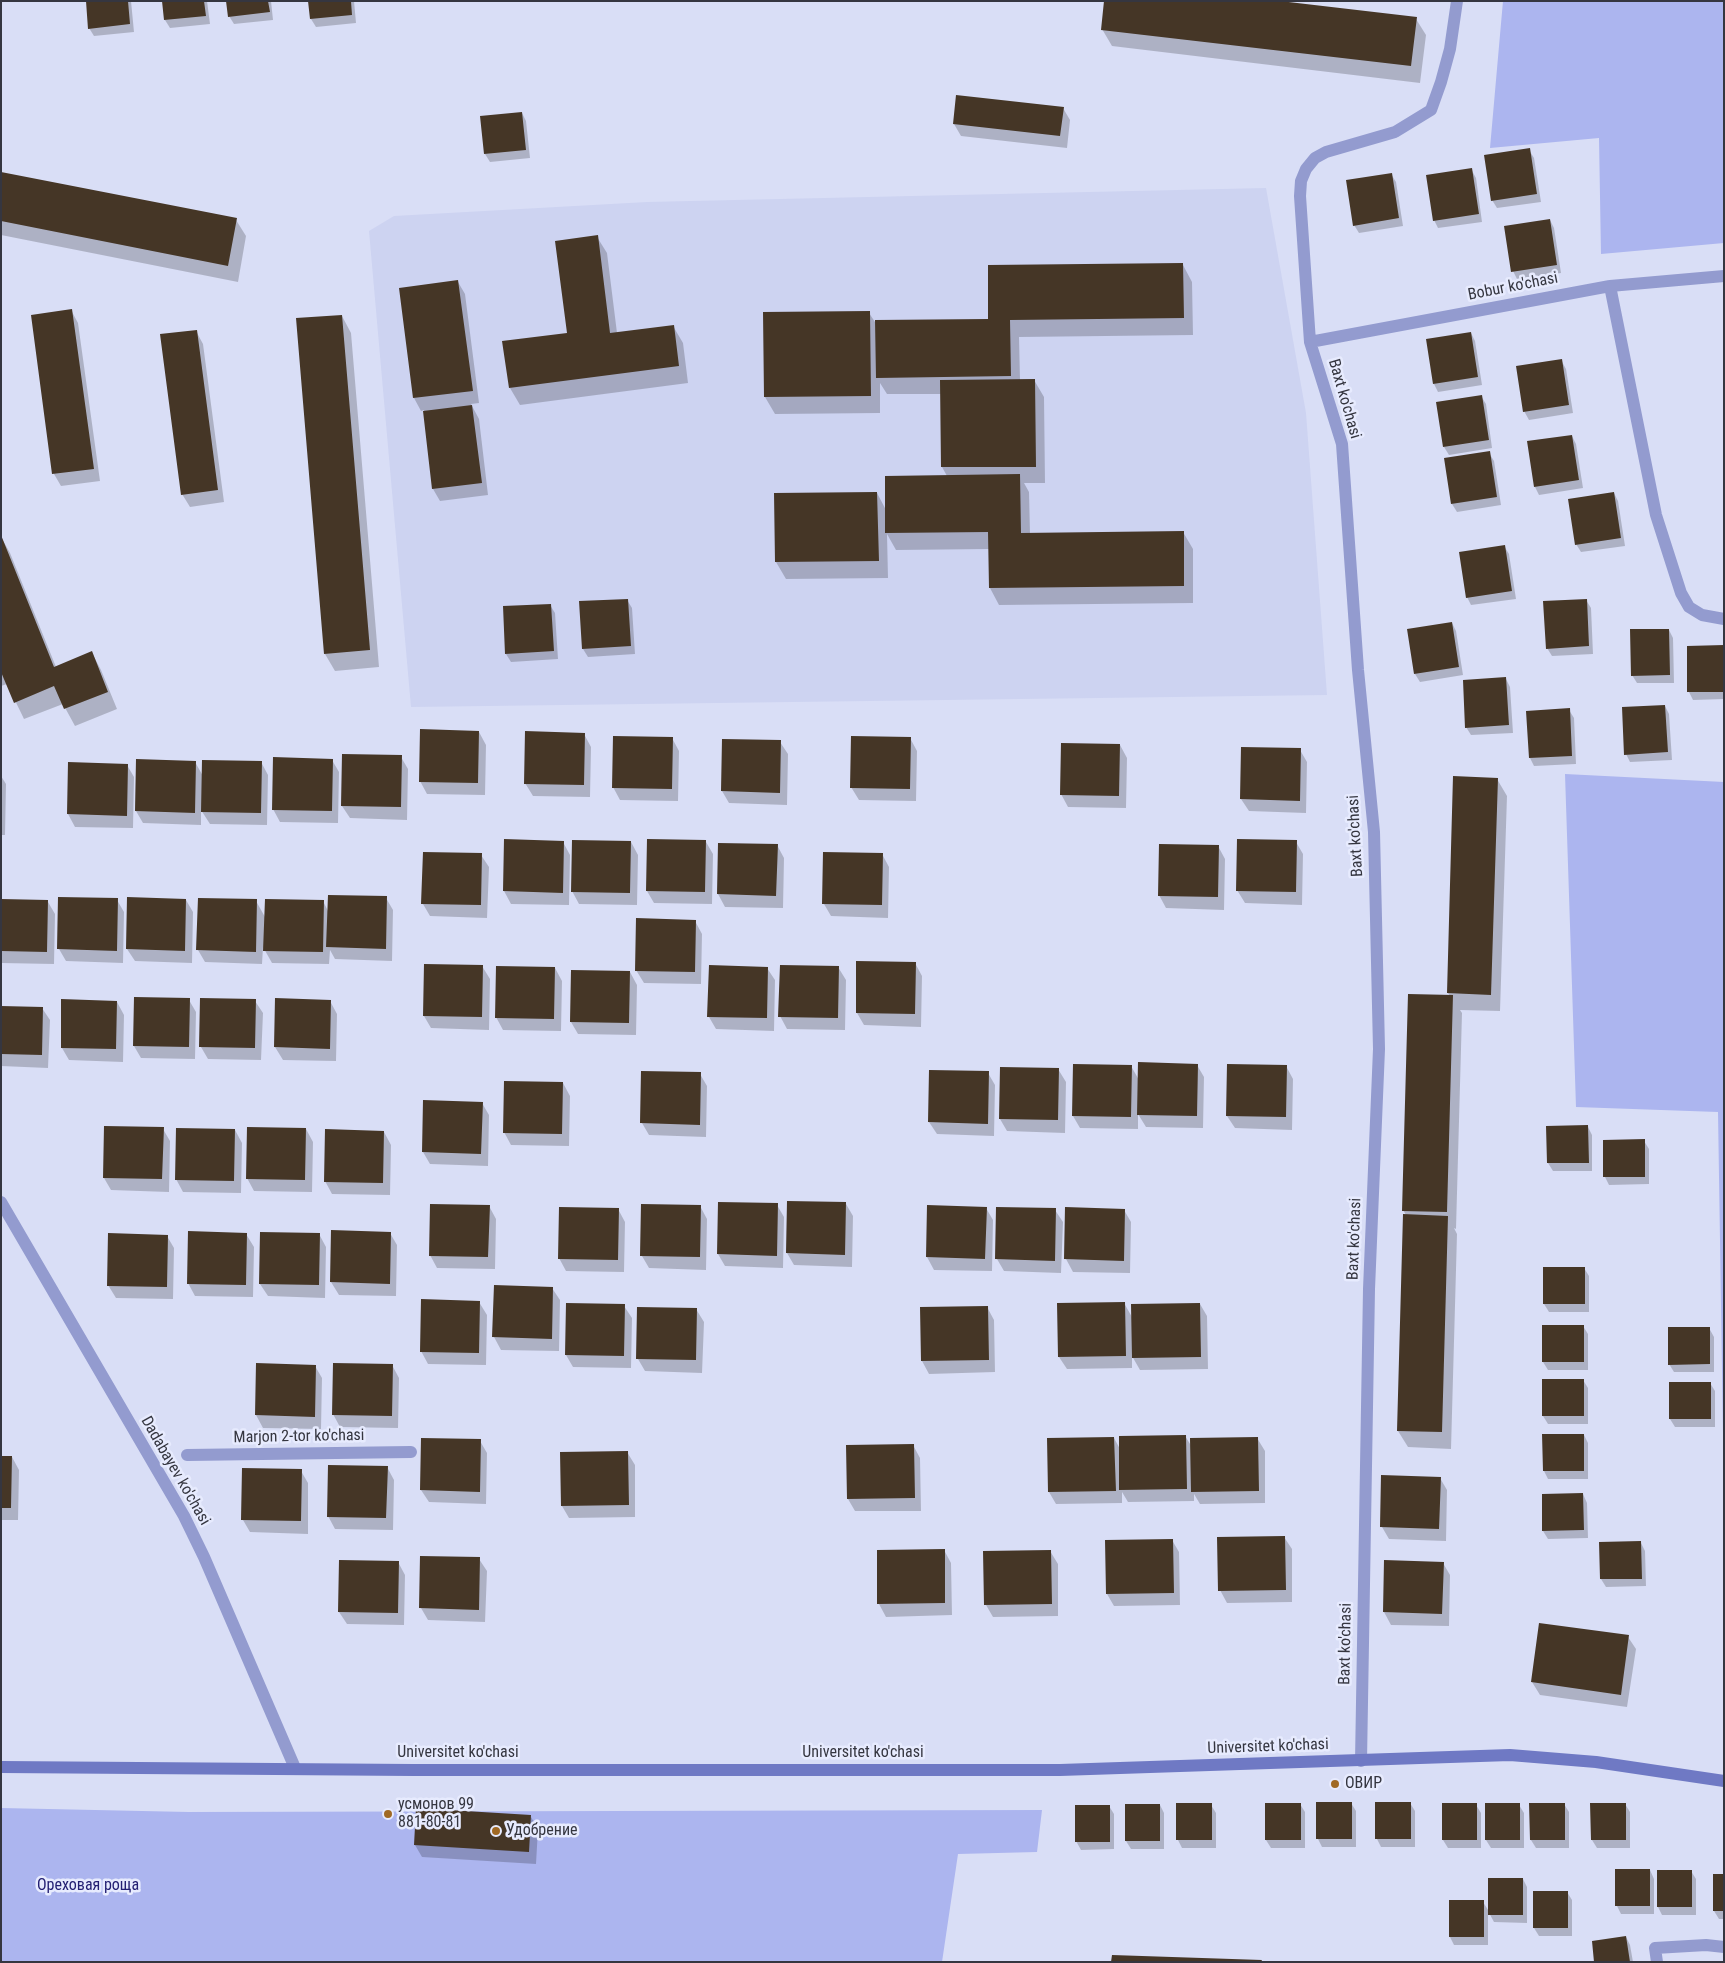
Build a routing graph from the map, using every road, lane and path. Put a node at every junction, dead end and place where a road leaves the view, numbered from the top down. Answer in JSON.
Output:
{"nodes":[{"id":1,"x":1457,"y":1,"type":"edge"},
{"id":2,"x":1724,"y":276,"type":"edge"},
{"id":3,"x":1610,"y":286,"type":"junction"},
{"id":4,"x":1310,"y":342,"type":"junction"},
{"id":5,"x":1724,"y":619,"type":"edge"},
{"id":6,"x":1,"y":1202,"type":"edge"},
{"id":7,"x":411,"y":1452,"type":"dead end"},
{"id":8,"x":187,"y":1455,"type":"dead end"},
{"id":9,"x":1361,"y":1761,"type":"junction"},
{"id":10,"x":1,"y":1767,"type":"edge"},
{"id":11,"x":295,"y":1768,"type":"junction"},
{"id":12,"x":1724,"y":1781,"type":"edge"},
{"id":13,"x":1724,"y":1947,"type":"edge"},
{"id":14,"x":1656,"y":1962,"type":"edge"}],
"edges":[{"from":1,"to":4,"type":"street","name":"Baxt ko'chasi"},
{"from":2,"to":3,"type":"street","name":"Bobur ko'chasi"},
{"from":3,"to":4,"type":"street","name":"Bobur ko'chasi"},
{"from":3,"to":5,"type":"street"},
{"from":4,"to":9,"type":"street","name":"Baxt ko'chasi"},
{"from":6,"to":11,"type":"street","name":"Dadabayev ko'chasi"},
{"from":7,"to":8,"type":"street","name":"Marjon 2-tor ko'chasi"},
{"from":9,"to":11,"type":"main road","name":"Universitet ko'chasi"},
{"from":9,"to":12,"type":"main road","name":"Universitet ko'chasi"},
{"from":10,"to":11,"type":"main road","name":"Universitet ko'chasi"},
{"from":13,"to":14,"type":"street"}]}
